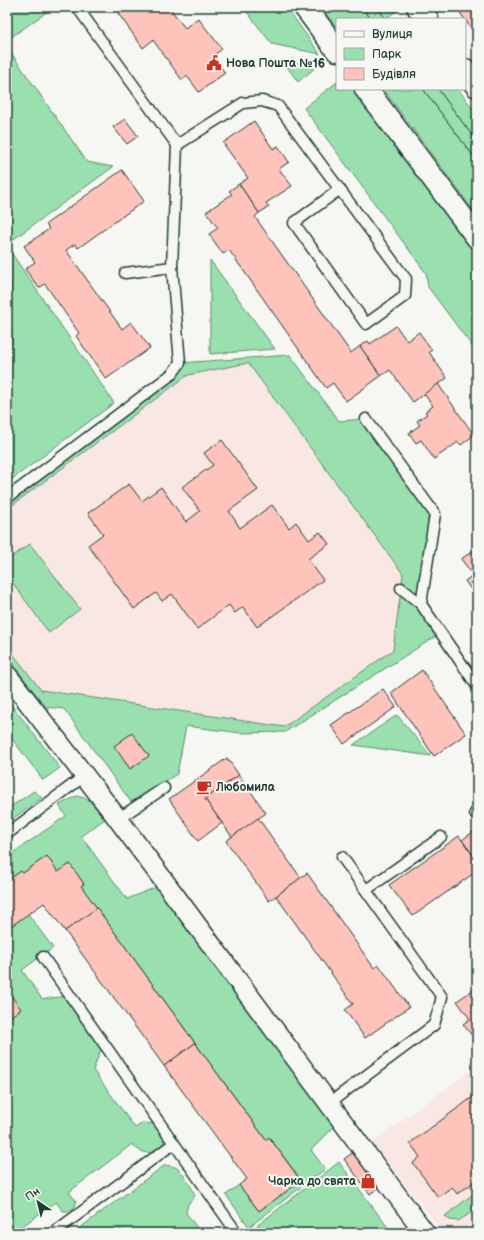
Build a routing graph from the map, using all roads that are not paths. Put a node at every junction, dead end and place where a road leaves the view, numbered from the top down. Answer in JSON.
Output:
{"nodes":[{"id":1,"x":77,"y":7,"type":"edge"},
{"id":2,"x":305,"y":7,"type":"edge"},
{"id":3,"x":418,"y":7,"type":"edge"},
{"id":4,"x":426,"y":18,"type":"edge"},
{"id":5,"x":336,"y":49,"type":"edge"},
{"id":6,"x":466,"y":71,"type":"edge"},
{"id":7,"x":477,"y":86,"type":"edge"},
{"id":8,"x":367,"y":90,"type":"edge"},
{"id":9,"x":178,"y":145,"type":"junction"},
{"id":10,"x":340,"y":189,"type":"junction"},
{"id":11,"x":477,"y":237,"type":"edge"},
{"id":12,"x":172,"y":267,"type":"junction"},
{"id":13,"x":125,"y":273,"type":"dead end"},
{"id":14,"x":366,"y":419,"type":"dead end"},
{"id":15,"x":7,"y":498,"type":"edge"},
{"id":16,"x":401,"y":588,"type":"dead end"},
{"id":17,"x":421,"y":604,"type":"junction"},
{"id":18,"x":7,"y":675,"type":"edge"},
{"id":19,"x":477,"y":686,"type":"edge"},
{"id":20,"x":83,"y":777,"type":"junction"},
{"id":21,"x":164,"y":788,"type":"dead end"},
{"id":22,"x":118,"y":820,"type":"junction"},
{"id":23,"x":7,"y":834,"type":"edge"},
{"id":24,"x":441,"y":836,"type":"dead end"},
{"id":25,"x":342,"y":857,"type":"dead end"},
{"id":26,"x":366,"y":890,"type":"junction"},
{"id":27,"x":43,"y":957,"type":"dead end"},
{"id":28,"x":328,"y":1104,"type":"junction"},
{"id":29,"x":173,"y":1144,"type":"junction"},
{"id":30,"x":53,"y":1233,"type":"edge"},
{"id":31,"x":237,"y":1233,"type":"edge"},
{"id":32,"x":425,"y":1233,"type":"edge"}],
"edges":[{"from":1,"to":9,"type":"lane"},
{"from":2,"to":5,"type":"main road"},
{"from":3,"to":4,"type":"main road"},
{"from":6,"to":7,"type":"main road"},
{"from":8,"to":11,"type":"main road"},
{"from":9,"to":10,"type":"lane"},
{"from":9,"to":12,"type":"lane"},
{"from":10,"to":10,"type":"lane"},
{"from":12,"to":13,"type":"lane"},
{"from":12,"to":15,"type":"lane"},
{"from":14,"to":17,"type":"lane"},
{"from":16,"to":17,"type":"lane"},
{"from":17,"to":19,"type":"lane"},
{"from":18,"to":20,"type":"street"},
{"from":20,"to":22,"type":"street"},
{"from":20,"to":23,"type":"lane"},
{"from":21,"to":22,"type":"lane"},
{"from":22,"to":28,"type":"street"},
{"from":24,"to":26,"type":"lane"},
{"from":25,"to":26,"type":"lane"},
{"from":26,"to":28,"type":"lane"},
{"from":27,"to":29,"type":"lane"},
{"from":28,"to":32,"type":"street"},
{"from":29,"to":30,"type":"lane"},
{"from":29,"to":31,"type":"lane"}]}
